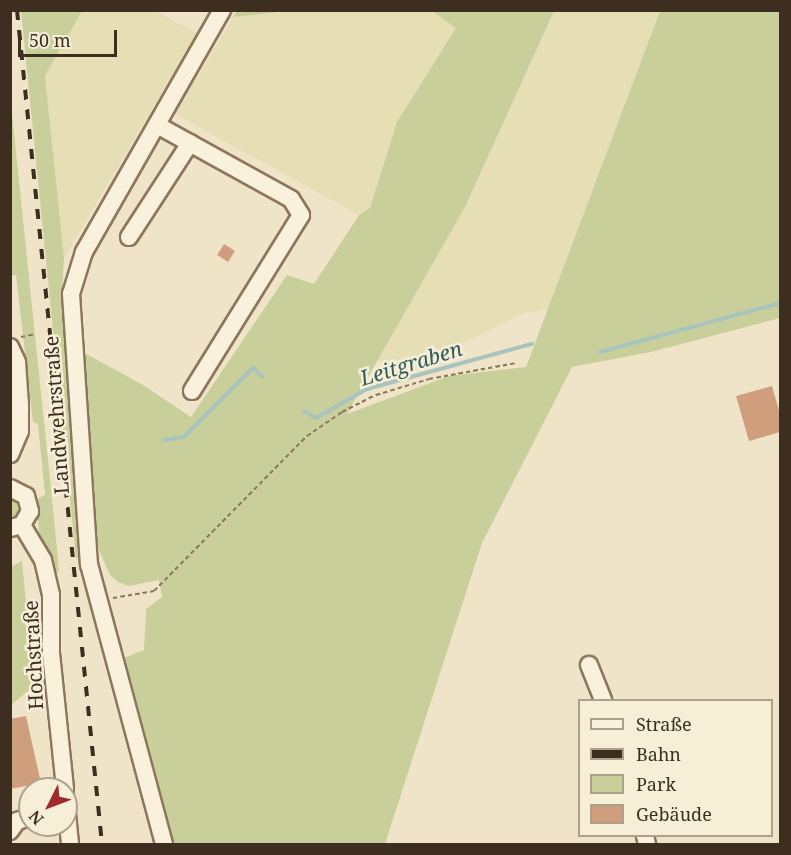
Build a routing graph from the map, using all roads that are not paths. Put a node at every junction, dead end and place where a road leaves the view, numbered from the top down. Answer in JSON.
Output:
{"nodes":[{"id":1,"x":222,"y":10,"type":"edge"},
{"id":2,"x":157,"y":124,"type":"junction"},
{"id":3,"x":190,"y":143,"type":"junction"},
{"id":4,"x":129,"y":237,"type":"dead end"},
{"id":5,"x":14,"y":354,"type":"edge"},
{"id":6,"x":192,"y":392,"type":"dead end"},
{"id":7,"x":10,"y":454,"type":"edge"},
{"id":8,"x":10,"y":488,"type":"edge"},
{"id":9,"x":16,"y":526,"type":"edge"},
{"id":10,"x":590,"y":665,"type":"dead end"},
{"id":11,"x":603,"y":699,"type":"edge"},
{"id":12,"x":64,"y":777,"type":"edge"},
{"id":13,"x":164,"y":844,"type":"edge"}],
"edges":[{"from":1,"to":2,"type":"street","name":"Landwehrstraße"},
{"from":2,"to":3,"type":"street"},
{"from":2,"to":13,"type":"street","name":"Landwehrstraße"},
{"from":3,"to":4,"type":"street"},
{"from":3,"to":6,"type":"street"},
{"from":5,"to":7,"type":"street"},
{"from":8,"to":9,"type":"street"},
{"from":9,"to":12,"type":"street","name":"Hochstraße"},
{"from":10,"to":11,"type":"street"}]}
